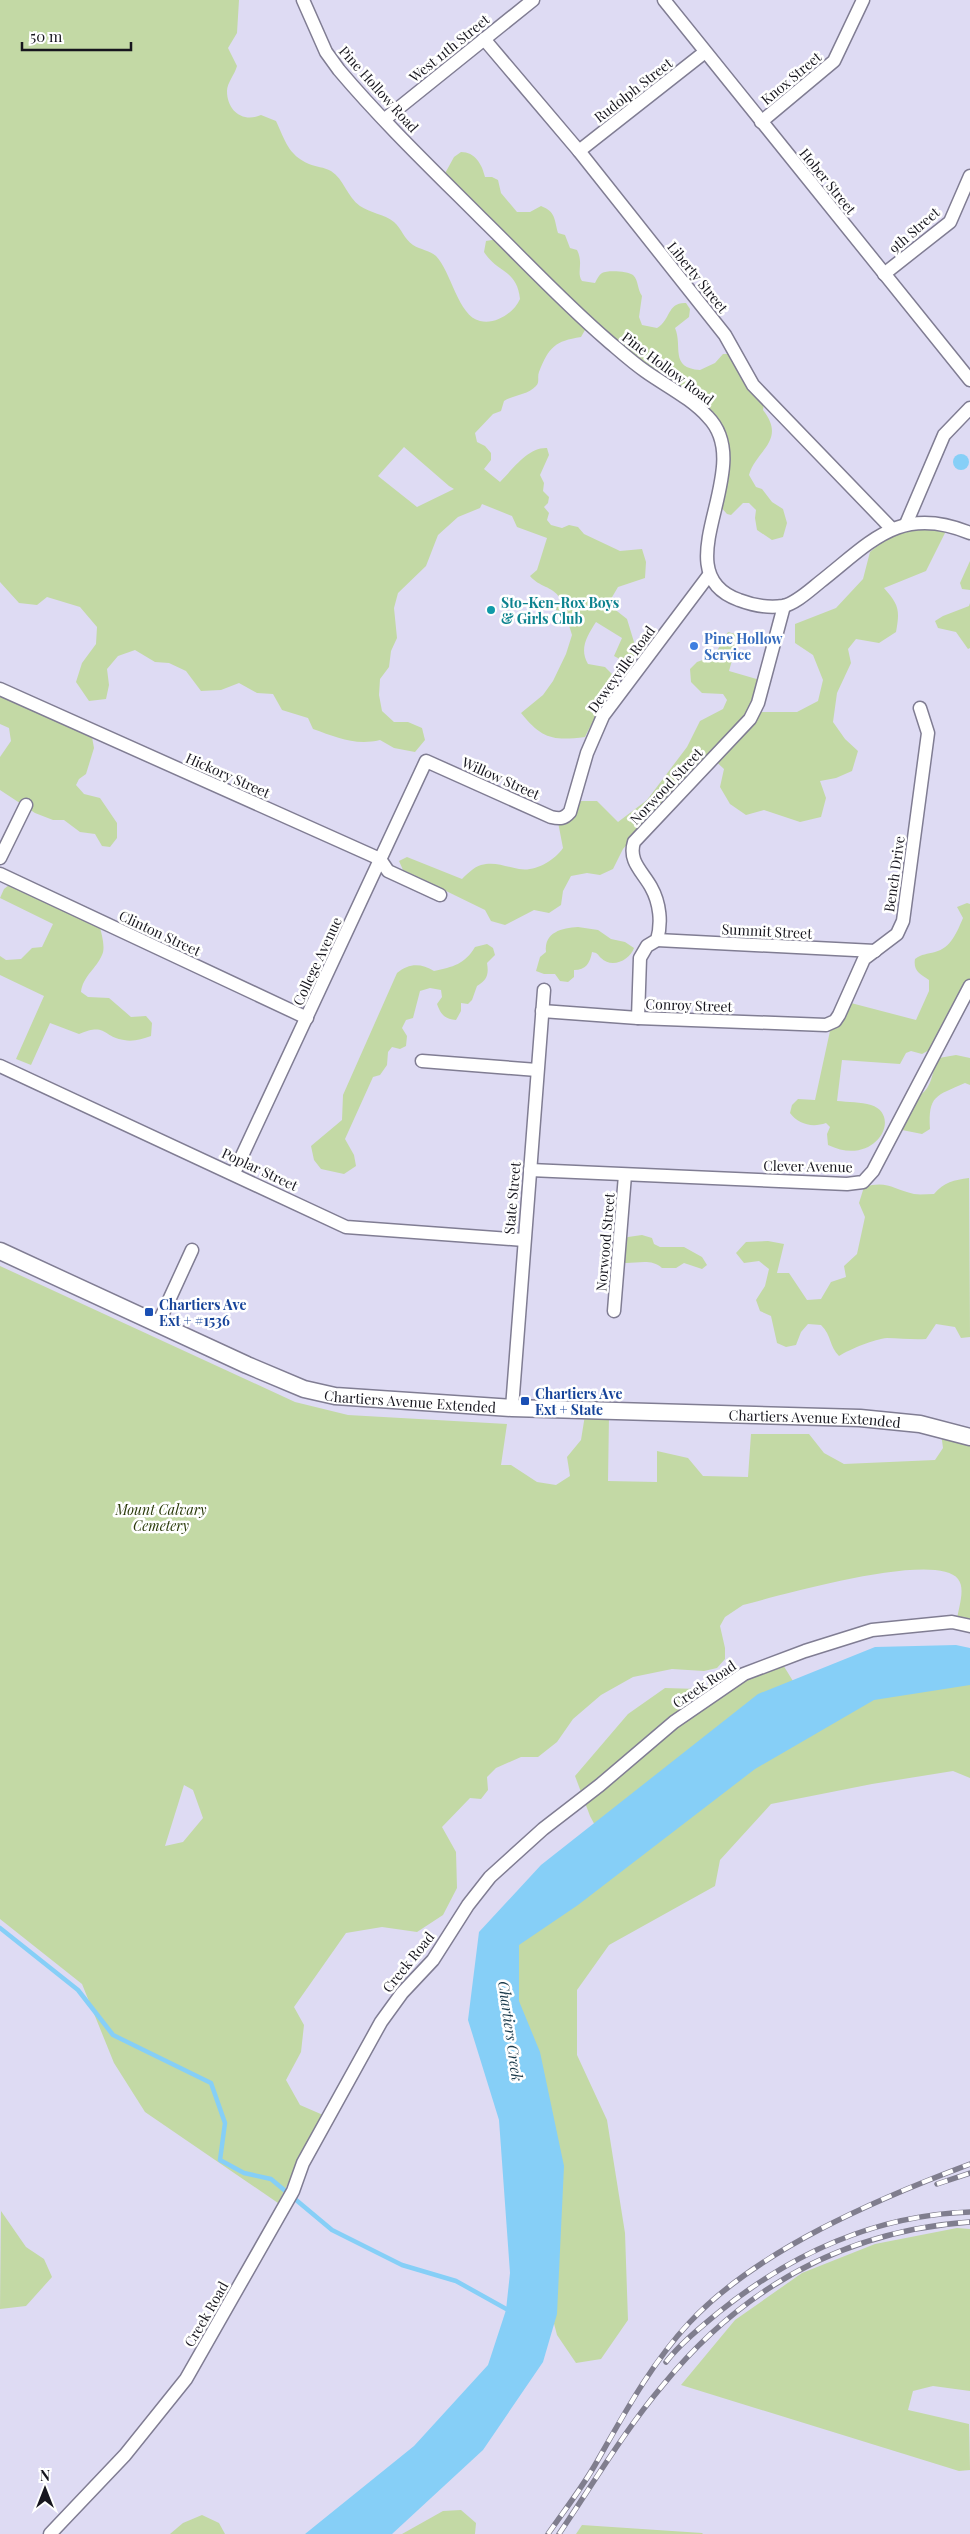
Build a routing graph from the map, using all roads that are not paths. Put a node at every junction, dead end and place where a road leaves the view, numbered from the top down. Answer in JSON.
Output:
{"nodes":[{"id":1,"x":303,"y":0,"type":"edge"},
{"id":2,"x":533,"y":0,"type":"edge"},
{"id":3,"x":664,"y":0,"type":"edge"},
{"id":4,"x":863,"y":0,"type":"edge"},
{"id":5,"x":484,"y":39,"type":"junction"},
{"id":6,"x":705,"y":52,"type":"junction"},
{"id":7,"x":385,"y":119,"type":"junction"},
{"id":8,"x":761,"y":122,"type":"junction"},
{"id":9,"x":578,"y":151,"type":"junction"},
{"id":10,"x":970,"y":176,"type":"edge"},
{"id":11,"x":884,"y":274,"type":"junction"},
{"id":12,"x":970,"y":380,"type":"edge"},
{"id":13,"x":970,"y":408,"type":"edge"},
{"id":14,"x":906,"y":524,"type":"junction"},
{"id":15,"x":892,"y":529,"type":"junction"},
{"id":16,"x":970,"y":533,"type":"edge"},
{"id":17,"x":709,"y":575,"type":"junction"},
{"id":18,"x":784,"y":606,"type":"junction"},
{"id":19,"x":0,"y":689,"type":"edge"},
{"id":20,"x":920,"y":708,"type":"dead end"},
{"id":21,"x":426,"y":760,"type":"joint"},
{"id":22,"x":26,"y":805,"type":"dead end"},
{"id":23,"x":565,"y":817,"type":"joint"},
{"id":24,"x":0,"y":858,"type":"edge"},
{"id":25,"x":380,"y":859,"type":"junction"},
{"id":26,"x":0,"y":874,"type":"edge"},
{"id":27,"x":440,"y":895,"type":"dead end"},
{"id":28,"x":657,"y":940,"type":"junction"},
{"id":29,"x":875,"y":951,"type":"junction"},
{"id":30,"x":970,"y":986,"type":"edge"},
{"id":31,"x":544,"y":990,"type":"dead end"},
{"id":32,"x":542,"y":1011,"type":"junction"},
{"id":33,"x":307,"y":1018,"type":"junction"},
{"id":34,"x":638,"y":1018,"type":"junction"},
{"id":35,"x":835,"y":1021,"type":"joint"},
{"id":36,"x":422,"y":1061,"type":"dead end"},
{"id":37,"x":0,"y":1066,"type":"edge"},
{"id":38,"x":538,"y":1070,"type":"junction"},
{"id":39,"x":530,"y":1170,"type":"junction"},
{"id":40,"x":234,"y":1173,"type":"junction"},
{"id":41,"x":625,"y":1175,"type":"junction"},
{"id":42,"x":524,"y":1240,"type":"junction"},
{"id":43,"x":192,"y":1250,"type":"dead end"},
{"id":44,"x":0,"y":1251,"type":"edge"},
{"id":45,"x":614,"y":1311,"type":"dead end"},
{"id":46,"x":158,"y":1324,"type":"junction"},
{"id":47,"x":512,"y":1408,"type":"junction"},
{"id":48,"x":970,"y":1437,"type":"edge"},
{"id":49,"x":970,"y":1626,"type":"edge"},
{"id":50,"x":50,"y":2534,"type":"edge"}],
"edges":[{"from":1,"to":7,"type":"street","name":"Pine Hollow Road"},
{"from":2,"to":5,"type":"street","name":"West 11th Street"},
{"from":3,"to":6,"type":"street","name":"Hober Street"},
{"from":4,"to":8,"type":"street","name":"Knox Street"},
{"from":5,"to":7,"type":"street","name":"West 11th Street"},
{"from":5,"to":9,"type":"street","name":"Liberty Street"},
{"from":6,"to":8,"type":"street","name":"Hober Street"},
{"from":6,"to":9,"type":"street","name":"Rudolph Street"},
{"from":7,"to":17,"type":"street","name":"Pine Hollow Road"},
{"from":8,"to":11,"type":"street","name":"Hober Street"},
{"from":9,"to":15,"type":"street","name":"Liberty Street"},
{"from":10,"to":11,"type":"street","name":"9th Street"},
{"from":11,"to":12,"type":"street","name":"Hober Street"},
{"from":13,"to":14,"type":"street"},
{"from":14,"to":15,"type":"street"},
{"from":14,"to":16,"type":"street"},
{"from":15,"to":18,"type":"street"},
{"from":17,"to":18,"type":"street"},
{"from":17,"to":23,"type":"street","name":"Deweyville Road"},
{"from":18,"to":28,"type":"street","name":"Norwood Street"},
{"from":19,"to":25,"type":"street","name":"Hickory Street"},
{"from":20,"to":29,"type":"street","name":"Bench Drive"},
{"from":21,"to":23,"type":"street","name":"Willow Street"},
{"from":21,"to":25,"type":"street","name":"College Avenue"},
{"from":22,"to":24,"type":"street"},
{"from":25,"to":27,"type":"street","name":"Hickory Street"},
{"from":25,"to":33,"type":"street","name":"College Avenue"},
{"from":26,"to":33,"type":"street","name":"Clinton Street"},
{"from":28,"to":29,"type":"street","name":"Summit Street"},
{"from":28,"to":34,"type":"street"},
{"from":29,"to":35,"type":"street","name":"Bench Drive"},
{"from":30,"to":41,"type":"street","name":"Clever Avenue"},
{"from":31,"to":32,"type":"street","name":"State Street"},
{"from":32,"to":34,"type":"street","name":"Conroy Street"},
{"from":32,"to":38,"type":"street","name":"State Street"},
{"from":33,"to":40,"type":"street","name":"College Avenue"},
{"from":34,"to":35,"type":"street","name":"Conroy Street"},
{"from":36,"to":38,"type":"street"},
{"from":37,"to":40,"type":"street","name":"Poplar Street"},
{"from":38,"to":39,"type":"street","name":"State Street"},
{"from":39,"to":41,"type":"street","name":"Clever Avenue"},
{"from":39,"to":42,"type":"street","name":"State Street"},
{"from":40,"to":42,"type":"street","name":"Poplar Street"},
{"from":41,"to":45,"type":"street","name":"Norwood Street"},
{"from":42,"to":47,"type":"street","name":"State Street"},
{"from":43,"to":46,"type":"street"},
{"from":44,"to":46,"type":"street","name":"Chartiers Avenue Extended"},
{"from":46,"to":47,"type":"street","name":"Chartiers Avenue Extended"},
{"from":47,"to":48,"type":"street","name":"Chartiers Avenue Extended"},
{"from":49,"to":50,"type":"street","name":"Creek Road"}]}
